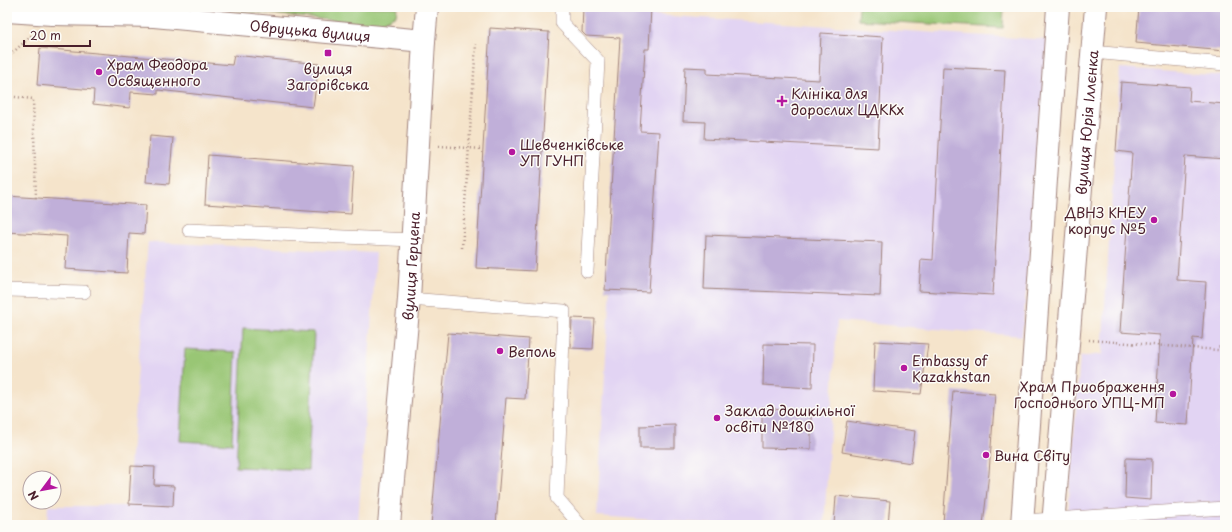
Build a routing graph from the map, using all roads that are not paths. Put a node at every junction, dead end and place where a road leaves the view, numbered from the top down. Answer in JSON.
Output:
{"nodes":[{"id":1,"x":76,"y":7,"type":"edge"},
{"id":2,"x":427,"y":7,"type":"edge"},
{"id":3,"x":562,"y":7,"type":"edge"},
{"id":4,"x":1058,"y":7,"type":"edge"},
{"id":5,"x":1096,"y":7,"type":"edge"},
{"id":6,"x":7,"y":11,"type":"edge"},
{"id":7,"x":52,"y":14,"type":"junction"},
{"id":8,"x":424,"y":41,"type":"junction"},
{"id":9,"x":1092,"y":52,"type":"junction"},
{"id":10,"x":1225,"y":64,"type":"edge"},
{"id":11,"x":189,"y":230,"type":"dead end"},
{"id":12,"x":412,"y":240,"type":"junction"},
{"id":13,"x":587,"y":271,"type":"dead end"},
{"id":14,"x":7,"y":290,"type":"edge"},
{"id":15,"x":84,"y":292,"type":"dead end"},
{"id":16,"x":409,"y":299,"type":"junction"},
{"id":17,"x":1225,"y":508,"type":"edge"},
{"id":18,"x":1053,"y":522,"type":"edge"},
{"id":19,"x":1022,"y":523,"type":"edge"},
{"id":20,"x":389,"y":525,"type":"edge"},
{"id":21,"x":580,"y":525,"type":"edge"}],
"edges":[{"from":1,"to":7,"type":"main road","name":"Овруцька вулиця"},
{"from":2,"to":8,"type":"main road","name":"вулиця Герцена"},
{"from":3,"to":13,"type":"lane"},
{"from":4,"to":19,"type":"main road"},
{"from":5,"to":9,"type":"main road","name":"вулиця Юрія Іллєнка"},
{"from":6,"to":7,"type":"main road","name":"Овруцька вулиця"},
{"from":7,"to":8,"type":"main road","name":"Овруцька вулиця"},
{"from":8,"to":12,"type":"main road","name":"вулиця Герцена"},
{"from":9,"to":10,"type":"lane"},
{"from":9,"to":18,"type":"main road","name":"вулиця Юрія Іллєнка"},
{"from":11,"to":12,"type":"lane"},
{"from":12,"to":16,"type":"main road","name":"вулиця Герцена"},
{"from":14,"to":15,"type":"lane"},
{"from":16,"to":20,"type":"main road","name":"вулиця Герцена"},
{"from":16,"to":21,"type":"lane"},
{"from":17,"to":18,"type":"lane"},
{"from":18,"to":19,"type":"lane"}]}
